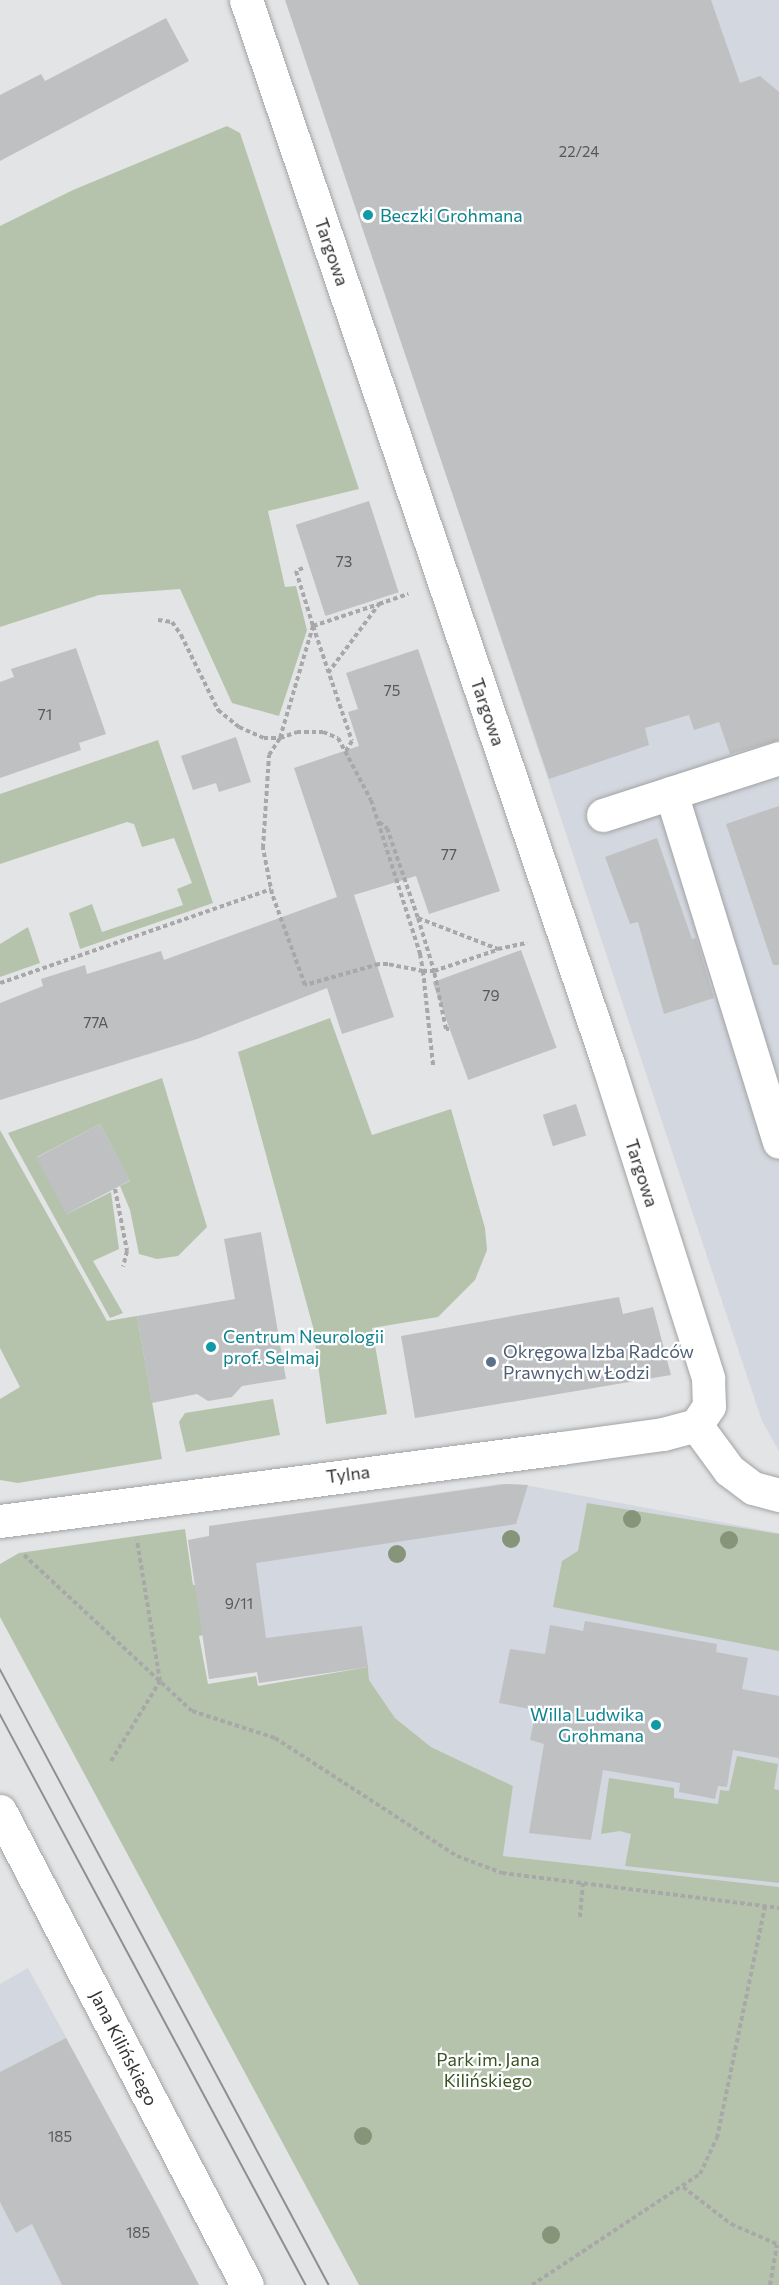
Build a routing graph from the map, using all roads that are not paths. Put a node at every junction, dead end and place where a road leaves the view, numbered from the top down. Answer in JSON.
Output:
{"nodes":[{"id":1,"x":246,"y":0,"type":"edge"},
{"id":2,"x":779,"y":758,"type":"edge"},
{"id":3,"x":671,"y":793,"type":"junction"},
{"id":4,"x":603,"y":815,"type":"dead end"},
{"id":5,"x":779,"y":1142,"type":"edge"},
{"id":6,"x":696,"y":1425,"type":"junction"},
{"id":7,"x":779,"y":1495,"type":"edge"},
{"id":8,"x":0,"y":1521,"type":"edge"},
{"id":9,"x":0,"y":1811,"type":"edge"},
{"id":10,"x":247,"y":2285,"type":"edge"}],
"edges":[{"from":1,"to":6,"type":"street","name":"Targowa"},
{"from":2,"to":3,"type":"street"},
{"from":3,"to":4,"type":"street"},
{"from":3,"to":5,"type":"street"},
{"from":6,"to":7,"type":"street"},
{"from":6,"to":8,"type":"street","name":"Tylna"},
{"from":9,"to":10,"type":"street","name":"Jana Kilińskiego"}]}
